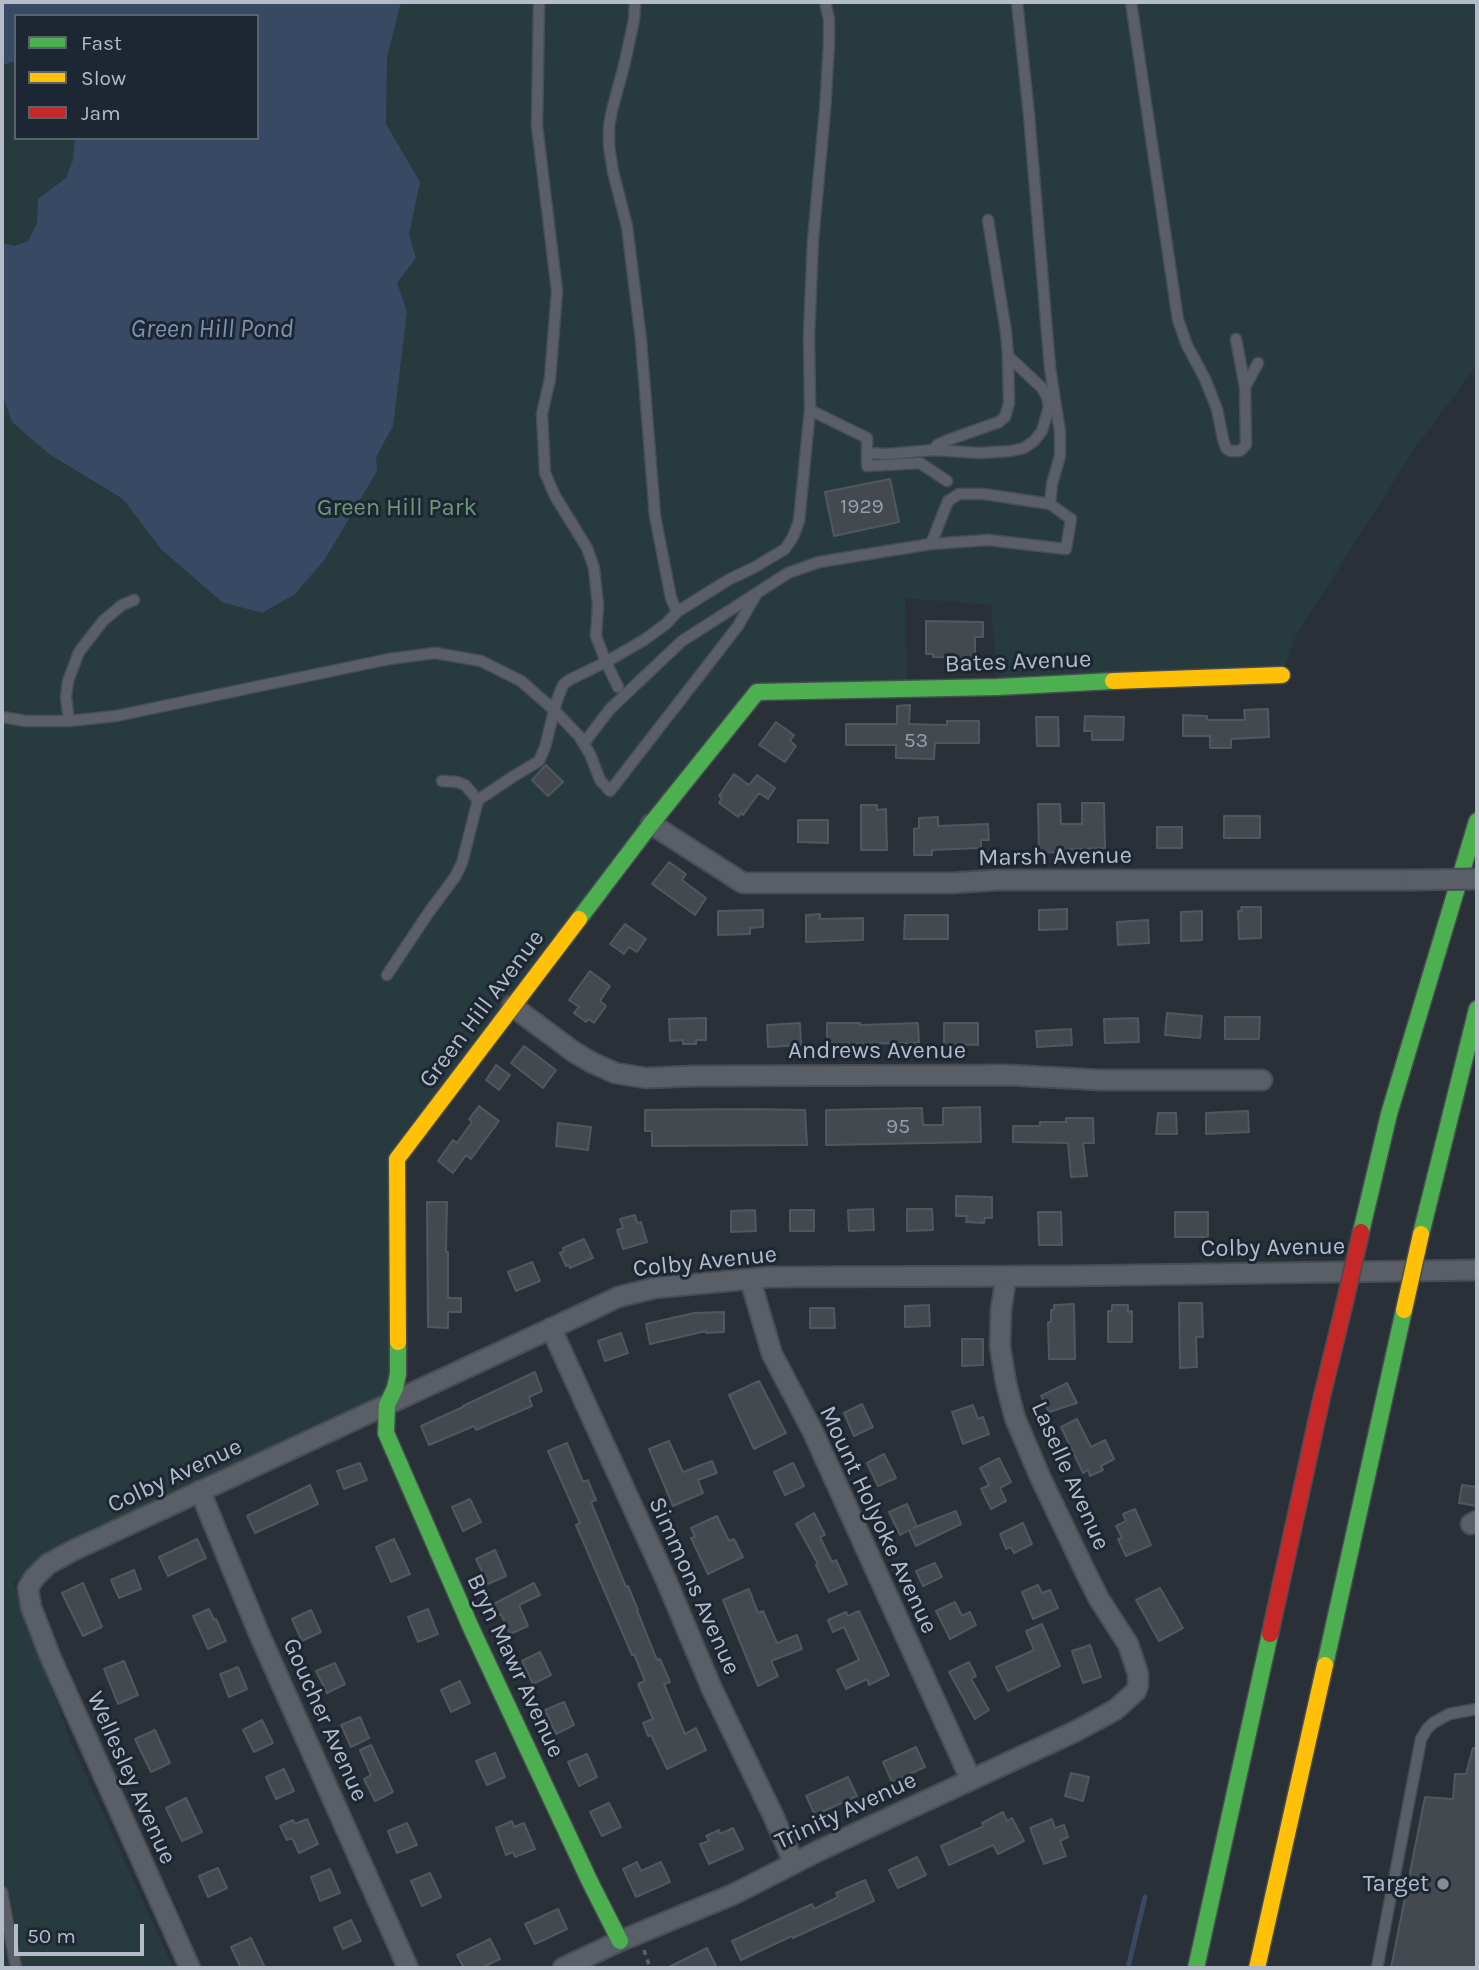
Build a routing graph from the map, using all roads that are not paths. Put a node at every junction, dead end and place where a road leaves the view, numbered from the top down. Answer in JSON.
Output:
{"nodes":[{"id":1,"x":539,"y":2,"type":"edge"},
{"id":2,"x":635,"y":2,"type":"edge"},
{"id":3,"x":825,"y":2,"type":"edge"},
{"id":4,"x":1017,"y":2,"type":"edge"},
{"id":5,"x":1131,"y":2,"type":"edge"},
{"id":6,"x":988,"y":220,"type":"dead end"},
{"id":7,"x":1236,"y":340,"type":"dead end"},
{"id":8,"x":1008,"y":356,"type":"junction"},
{"id":9,"x":1258,"y":363,"type":"dead end"},
{"id":10,"x":1245,"y":387,"type":"junction"},
{"id":11,"x":810,"y":410,"type":"junction"},
{"id":12,"x":934,"y":450,"type":"junction"},
{"id":13,"x":867,"y":453,"type":"junction"},
{"id":14,"x":947,"y":481,"type":"dead end"},
{"id":15,"x":1050,"y":504,"type":"junction"},
{"id":16,"x":931,"y":544,"type":"junction"},
{"id":17,"x":757,"y":593,"type":"junction"},
{"id":18,"x":134,"y":600,"type":"dead end"},
{"id":19,"x":677,"y":612,"type":"junction"},
{"id":20,"x":606,"y":662,"type":"junction"},
{"id":21,"x":1282,"y":675,"type":"dead end"},
{"id":22,"x":618,"y":687,"type":"dead end"},
{"id":23,"x":757,"y":692,"type":"joint"},
{"id":24,"x":554,"y":710,"type":"junction"},
{"id":25,"x":2,"y":717,"type":"edge"},
{"id":26,"x":69,"y":721,"type":"junction"},
{"id":27,"x":584,"y":743,"type":"junction"},
{"id":28,"x":442,"y":781,"type":"dead end"},
{"id":29,"x":478,"y":800,"type":"junction"},
{"id":30,"x":1477,"y":821,"type":"edge"},
{"id":31,"x":651,"y":824,"type":"junction"},
{"id":32,"x":1477,"y":879,"type":"edge"},
{"id":33,"x":387,"y":975,"type":"dead end"},
{"id":34,"x":512,"y":1006,"type":"junction"},
{"id":35,"x":1477,"y":1010,"type":"edge"},
{"id":36,"x":1262,"y":1080,"type":"dead end"},
{"id":37,"x":1477,"y":1270,"type":"edge"},
{"id":38,"x":1006,"y":1277,"type":"junction"},
{"id":39,"x":750,"y":1279,"type":"junction"},
{"id":40,"x":551,"y":1328,"type":"junction"},
{"id":41,"x":387,"y":1405,"type":"junction"},
{"id":42,"x":200,"y":1491,"type":"junction"},
{"id":43,"x":32,"y":1607,"type":"joint"},
{"id":44,"x":1139,"y":1683,"type":"joint"},
{"id":45,"x":1477,"y":1709,"type":"edge"},
{"id":46,"x":971,"y":1780,"type":"junction"},
{"id":47,"x":794,"y":1863,"type":"junction"},
{"id":48,"x":2,"y":1892,"type":"edge"},
{"id":49,"x":620,"y":1941,"type":"junction"},
{"id":50,"x":16,"y":1968,"type":"edge"},
{"id":51,"x":190,"y":1968,"type":"edge"},
{"id":52,"x":408,"y":1968,"type":"edge"},
{"id":53,"x":563,"y":1968,"type":"edge"},
{"id":54,"x":1196,"y":1968,"type":"edge"},
{"id":55,"x":1257,"y":1968,"type":"edge"},
{"id":56,"x":1377,"y":1968,"type":"edge"}],
"edges":[{"from":1,"to":20,"type":"lane"},
{"from":2,"to":19,"type":"lane"},
{"from":3,"to":11,"type":"lane"},
{"from":4,"to":15,"type":"lane"},
{"from":5,"to":10,"type":"lane"},
{"from":6,"to":8,"type":"lane"},
{"from":7,"to":10,"type":"lane"},
{"from":8,"to":12,"type":"lane"},
{"from":8,"to":12,"type":"lane"},
{"from":9,"to":10,"type":"lane"},
{"from":11,"to":13,"type":"lane"},
{"from":11,"to":19,"type":"lane"},
{"from":12,"to":13,"type":"lane"},
{"from":13,"to":14,"type":"lane"},
{"from":15,"to":16,"type":"lane"},
{"from":15,"to":16,"type":"lane"},
{"from":16,"to":17,"type":"lane"},
{"from":17,"to":27,"type":"lane"},
{"from":17,"to":27,"type":"lane"},
{"from":18,"to":26,"type":"lane"},
{"from":19,"to":20,"type":"lane"},
{"from":20,"to":22,"type":"lane"},
{"from":20,"to":24,"type":"lane"},
{"from":21,"to":23,"type":"main road","name":"Bates Avenue"},
{"from":23,"to":31,"type":"main road","name":"Green Hill Avenue"},
{"from":24,"to":26,"type":"lane"},
{"from":24,"to":27,"type":"lane"},
{"from":24,"to":29,"type":"lane"},
{"from":25,"to":26,"type":"lane"},
{"from":28,"to":29,"type":"lane"},
{"from":29,"to":33,"type":"lane"},
{"from":30,"to":54,"type":"main road","bridge":true},
{"from":31,"to":32,"type":"street","name":"Marsh Avenue","bridge":true},
{"from":31,"to":34,"type":"main road","name":"Green Hill Avenue"},
{"from":34,"to":36,"type":"street","name":"Andrews Avenue"},
{"from":34,"to":41,"type":"main road","name":"Green Hill Avenue"},
{"from":35,"to":55,"type":"main road","bridge":true},
{"from":37,"to":38,"type":"street","name":"Colby Avenue"},
{"from":38,"to":39,"type":"street","name":"Colby Avenue"},
{"from":38,"to":44,"type":"street","name":"Laselle Avenue"},
{"from":39,"to":40,"type":"street","name":"Colby Avenue"},
{"from":39,"to":46,"type":"street","name":"Mount Holyoke Avenue"},
{"from":40,"to":41,"type":"street","name":"Colby Avenue"},
{"from":40,"to":47,"type":"street","name":"Simmons Avenue"},
{"from":41,"to":42,"type":"street","name":"Colby Avenue"},
{"from":41,"to":49,"type":"main road","name":"Bryn Mawr Avenue"},
{"from":42,"to":43,"type":"street","name":"Colby Avenue"},
{"from":42,"to":52,"type":"street","name":"Goucher Avenue"},
{"from":43,"to":51,"type":"street","name":"Wellesley Avenue"},
{"from":44,"to":46,"type":"street","name":"Trinity Avenue"},
{"from":45,"to":56,"type":"lane"},
{"from":46,"to":47,"type":"street","name":"Trinity Avenue"},
{"from":47,"to":49,"type":"street","name":"Trinity Avenue"},
{"from":48,"to":50,"type":"lane"},
{"from":49,"to":53,"type":"street","name":"Trinity Avenue"}]}
